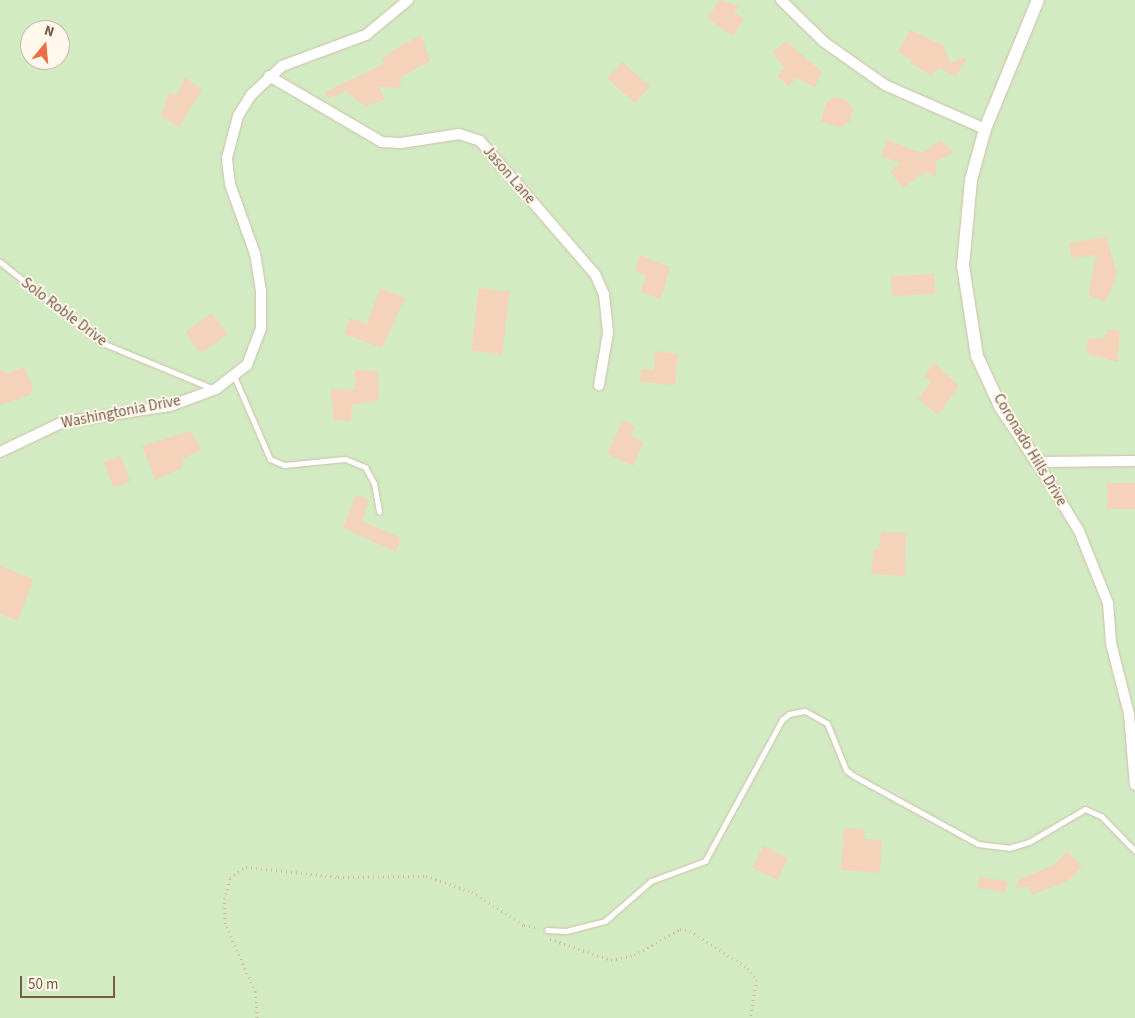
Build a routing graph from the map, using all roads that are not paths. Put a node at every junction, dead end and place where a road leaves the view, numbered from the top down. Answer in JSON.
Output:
{"nodes":[{"id":1,"x":408,"y":0,"type":"edge"},
{"id":2,"x":782,"y":0,"type":"edge"},
{"id":3,"x":1038,"y":0,"type":"edge"},
{"id":4,"x":269,"y":76,"type":"junction"},
{"id":5,"x":985,"y":129,"type":"junction"},
{"id":6,"x":0,"y":262,"type":"edge"},
{"id":7,"x":234,"y":376,"type":"junction"},
{"id":8,"x":599,"y":386,"type":"dead end"},
{"id":9,"x":216,"y":389,"type":"junction"},
{"id":10,"x":0,"y":452,"type":"edge"},
{"id":11,"x":1135,"y":461,"type":"edge"},
{"id":12,"x":1036,"y":462,"type":"junction"},
{"id":13,"x":379,"y":512,"type":"dead end"},
{"id":14,"x":1132,"y":714,"type":"edge"},
{"id":15,"x":1135,"y":785,"type":"edge"},
{"id":16,"x":1135,"y":850,"type":"edge"},
{"id":17,"x":547,"y":930,"type":"road end"}],
"edges":[{"from":1,"to":4,"type":"street","name":"Washingtonia Drive"},
{"from":2,"to":5,"type":"street"},
{"from":3,"to":5,"type":"street","name":"Coronado Hills Drive"},
{"from":4,"to":7,"type":"street","name":"Washingtonia Drive"},
{"from":4,"to":8,"type":"street","name":"Jason Lane"},
{"from":5,"to":12,"type":"street","name":"Coronado Hills Drive"},
{"from":6,"to":9,"type":"lane","name":"Solo Roble Drive"},
{"from":7,"to":9,"type":"street","name":"Washingtonia Drive"},
{"from":7,"to":13,"type":"lane"},
{"from":9,"to":10,"type":"street","name":"Washingtonia Drive"},
{"from":11,"to":12,"type":"street"},
{"from":12,"to":14,"type":"street","name":"Coronado Hills Drive"},
{"from":14,"to":15,"type":"street","name":"Coronado Hills Drive"},
{"from":16,"to":17,"type":"lane"}]}
